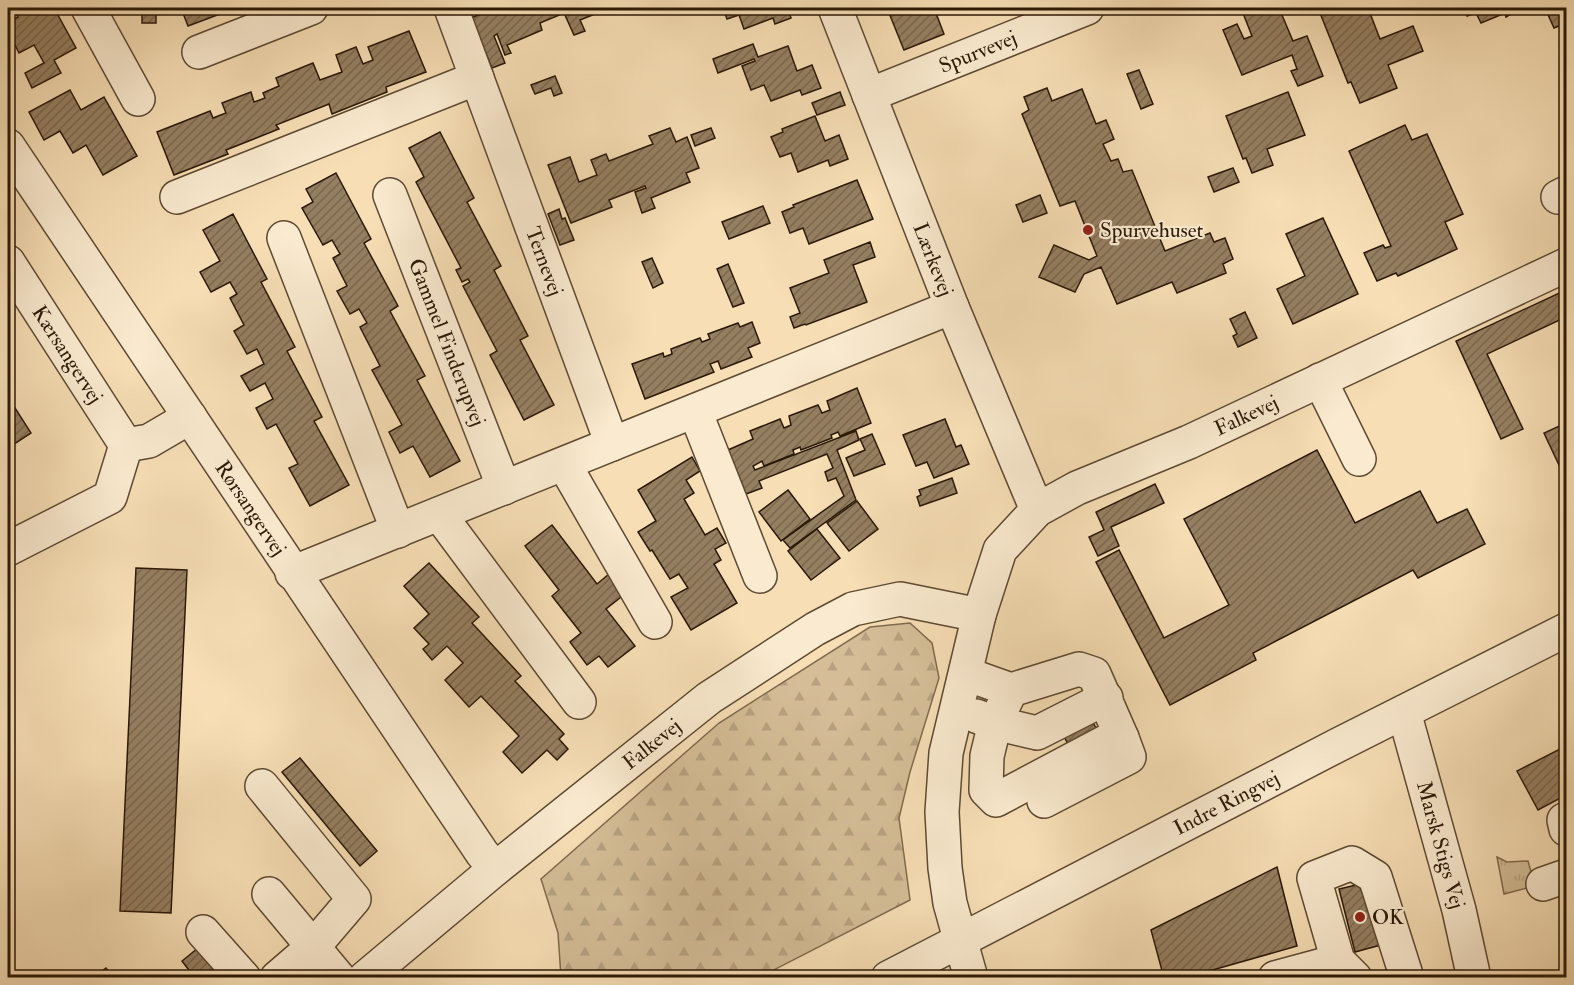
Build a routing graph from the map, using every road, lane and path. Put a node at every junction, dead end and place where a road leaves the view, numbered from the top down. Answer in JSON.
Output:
{"nodes":[{"id":1,"x":88,"y":8,"type":"edge"},
{"id":2,"x":311,"y":8,"type":"edge"},
{"id":3,"x":451,"y":8,"type":"edge"},
{"id":4,"x":835,"y":8,"type":"edge"},
{"id":5,"x":1087,"y":8,"type":"edge"},
{"id":6,"x":199,"y":52,"type":"dead end"},
{"id":7,"x":477,"y":78,"type":"junction"},
{"id":8,"x":869,"y":95,"type":"junction"},
{"id":9,"x":138,"y":99,"type":"dead end"},
{"id":10,"x":8,"y":146,"type":"edge"},
{"id":11,"x":390,"y":195,"type":"dead end"},
{"id":12,"x":177,"y":197,"type":"dead end"},
{"id":13,"x":284,"y":238,"type":"dead end"},
{"id":14,"x":8,"y":262,"type":"edge"},
{"id":15,"x":1566,"y":265,"type":"edge"},
{"id":16,"x":952,"y":307,"type":"junction"},
{"id":17,"x":1320,"y":380,"type":"junction"},
{"id":18,"x":695,"y":411,"type":"junction"},
{"id":19,"x":190,"y":417,"type":"junction"},
{"id":20,"x":612,"y":444,"type":"junction"},
{"id":21,"x":126,"y":445,"type":"junction"},
{"id":22,"x":1359,"y":459,"type":"dead end"},
{"id":23,"x":564,"y":464,"type":"junction"},
{"id":24,"x":504,"y":488,"type":"junction"},
{"id":25,"x":1037,"y":510,"type":"junction"},
{"id":26,"x":440,"y":514,"type":"junction"},
{"id":27,"x":398,"y":531,"type":"junction"},
{"id":28,"x":8,"y":549,"type":"edge"},
{"id":29,"x":292,"y":573,"type":"junction"},
{"id":30,"x":760,"y":576,"type":"dead end"},
{"id":31,"x":979,"y":615,"type":"junction"},
{"id":32,"x":655,"y":622,"type":"dead end"},
{"id":33,"x":1566,"y":630,"type":"edge"},
{"id":34,"x":966,"y":674,"type":"junction"},
{"id":35,"x":1011,"y":690,"type":"junction"},
{"id":36,"x":1106,"y":698,"type":"junction"},
{"id":37,"x":579,"y":702,"type":"dead end"},
{"id":38,"x":958,"y":709,"type":"junction"},
{"id":39,"x":1404,"y":712,"type":"junction"},
{"id":40,"x":995,"y":723,"type":"junction"},
{"id":41,"x":262,"y":786,"type":"dead end"},
{"id":42,"x":1566,"y":819,"type":"edge"},
{"id":43,"x":1566,"y":829,"type":"edge"},
{"id":44,"x":495,"y":869,"type":"junction"},
{"id":45,"x":269,"y":894,"type":"dead end"},
{"id":46,"x":203,"y":932,"type":"dead end"},
{"id":47,"x":960,"y":940,"type":"junction"},
{"id":48,"x":314,"y":947,"type":"junction"},
{"id":49,"x":1346,"y":969,"type":"edge"},
{"id":50,"x":244,"y":978,"type":"edge"},
{"id":51,"x":277,"y":978,"type":"edge"},
{"id":52,"x":339,"y":978,"type":"edge"},
{"id":53,"x":365,"y":978,"type":"edge"},
{"id":54,"x":888,"y":978,"type":"edge"},
{"id":55,"x":971,"y":978,"type":"edge"},
{"id":56,"x":1275,"y":978,"type":"edge"},
{"id":57,"x":1407,"y":978,"type":"edge"},
{"id":58,"x":1474,"y":978,"type":"edge"}],
"edges":[{"from":1,"to":9,"type":"street"},
{"from":2,"to":6,"type":"street"},
{"from":3,"to":7,"type":"street","name":"Ternevej"},
{"from":4,"to":8,"type":"street","name":"Lærkevej"},
{"from":5,"to":8,"type":"street","name":"Spurvevej"},
{"from":7,"to":12,"type":"street"},
{"from":7,"to":20,"type":"street","name":"Ternevej"},
{"from":8,"to":16,"type":"street","name":"Lærkevej"},
{"from":10,"to":19,"type":"street","name":"Rørsangervej"},
{"from":11,"to":24,"type":"street","name":"Gammel Finderupvej"},
{"from":13,"to":27,"type":"street"},
{"from":14,"to":21,"type":"street","name":"Kærsangervej"},
{"from":15,"to":17,"type":"street","name":"Falkevej"},
{"from":16,"to":18,"type":"street"},
{"from":16,"to":25,"type":"street","name":"Lærkevej"},
{"from":17,"to":22,"type":"street"},
{"from":17,"to":25,"type":"street","name":"Falkevej"},
{"from":18,"to":20,"type":"street"},
{"from":18,"to":30,"type":"street"},
{"from":19,"to":21,"type":"street"},
{"from":19,"to":29,"type":"street","name":"Rørsangervej"},
{"from":20,"to":23,"type":"street"},
{"from":21,"to":28,"type":"street"},
{"from":23,"to":24,"type":"street"},
{"from":23,"to":32,"type":"street"},
{"from":24,"to":26,"type":"street"},
{"from":25,"to":31,"type":"street","name":"Falkevej"},
{"from":26,"to":27,"type":"street"},
{"from":26,"to":37,"type":"street"},
{"from":27,"to":29,"type":"street"},
{"from":29,"to":44,"type":"street","name":"Rørsangervej"},
{"from":31,"to":34,"type":"street","name":"Falkevej"},
{"from":31,"to":44,"type":"street","name":"Falkevej"},
{"from":33,"to":39,"type":"street","name":"Indre Ringvej"},
{"from":34,"to":35,"type":"street"},
{"from":34,"to":38,"type":"street","name":"Falkevej"},
{"from":35,"to":36,"type":"street"},
{"from":35,"to":40,"type":"street"},
{"from":36,"to":40,"type":"street"},
{"from":36,"to":40,"type":"street"},
{"from":38,"to":40,"type":"street"},
{"from":38,"to":47,"type":"street","name":"Falkevej"},
{"from":39,"to":47,"type":"street","name":"Indre Ringvej"},
{"from":39,"to":58,"type":"street","name":"Marsk Stigs Vej"},
{"from":41,"to":48,"type":"street"},
{"from":42,"to":43,"type":"street"},
{"from":44,"to":53,"type":"street","name":"Falkevej"},
{"from":45,"to":48,"type":"street"},
{"from":46,"to":50,"type":"street"},
{"from":47,"to":54,"type":"street","name":"Indre Ringvej"},
{"from":47,"to":55,"type":"street","name":"Falkevej"},
{"from":48,"to":51,"type":"street"},
{"from":48,"to":52,"type":"street"},
{"from":49,"to":56,"type":"street"},
{"from":49,"to":57,"type":"street"}]}
